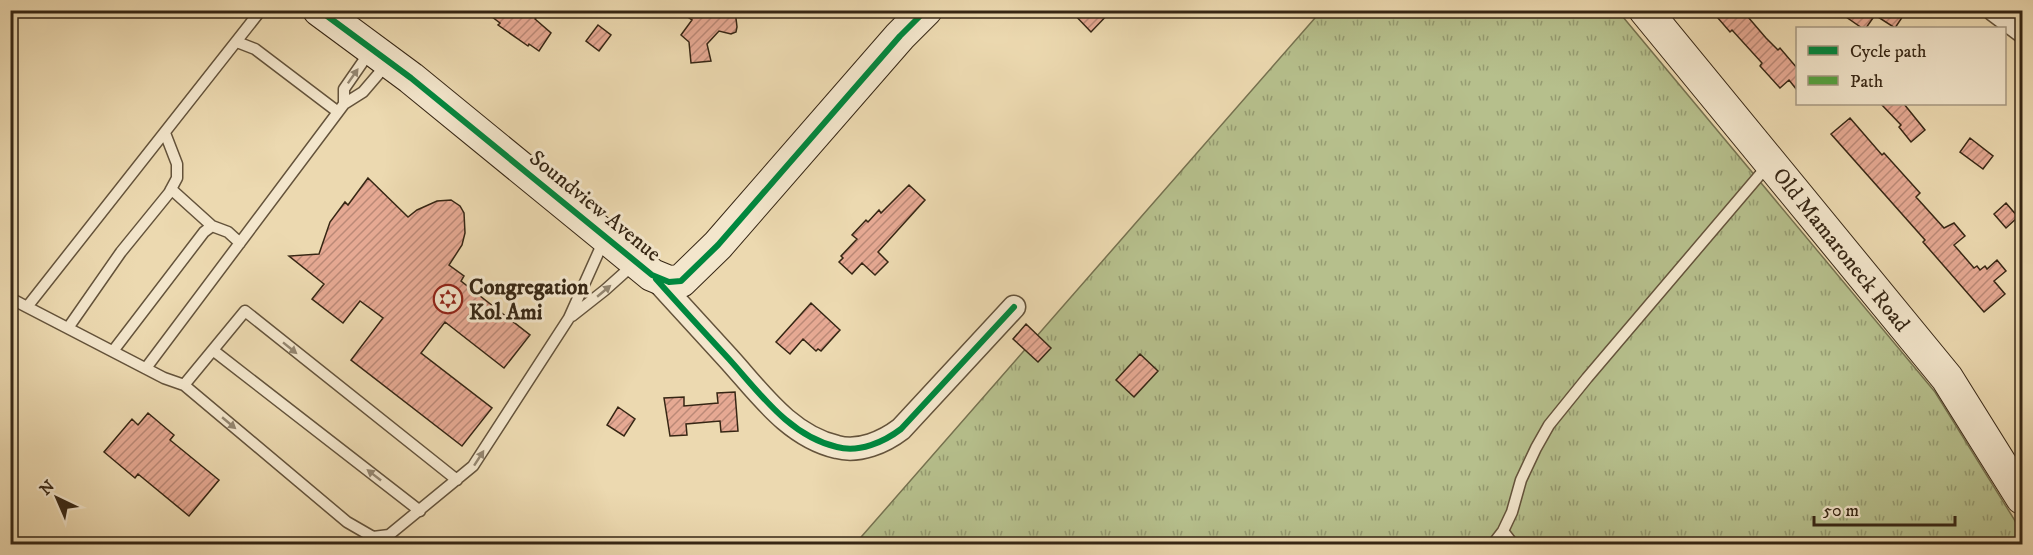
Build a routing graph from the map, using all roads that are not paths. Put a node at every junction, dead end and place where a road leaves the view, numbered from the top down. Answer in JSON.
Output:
{"nodes":[{"id":1,"x":261,"y":10,"type":"edge"},
{"id":2,"x":319,"y":10,"type":"edge"},
{"id":3,"x":926,"y":10,"type":"edge"},
{"id":4,"x":1645,"y":10,"type":"edge"},
{"id":5,"x":1994,"y":10,"type":"edge"},
{"id":6,"x":2022,"y":31,"type":"edge"},
{"id":7,"x":237,"y":42,"type":"junction"},
{"id":8,"x":380,"y":56,"type":"junction"},
{"id":9,"x":341,"y":108,"type":"junction"},
{"id":10,"x":165,"y":133,"type":"junction"},
{"id":11,"x":1771,"y":162,"type":"junction"},
{"id":12,"x":171,"y":189,"type":"junction"},
{"id":13,"x":212,"y":226,"type":"junction"},
{"id":14,"x":605,"y":237,"type":"junction"},
{"id":15,"x":240,"y":243,"type":"junction"},
{"id":16,"x":644,"y":268,"type":"junction"},
{"id":17,"x":10,"y":298,"type":"edge"},
{"id":18,"x":27,"y":307,"type":"junction"},
{"id":19,"x":1014,"y":308,"type":"dead end"},
{"id":20,"x":569,"y":318,"type":"junction"},
{"id":21,"x":68,"y":328,"type":"junction"},
{"id":22,"x":112,"y":351,"type":"junction"},
{"id":23,"x":214,"y":351,"type":"junction"},
{"id":24,"x":146,"y":368,"type":"junction"},
{"id":25,"x":184,"y":385,"type":"junction"},
{"id":26,"x":457,"y":480,"type":"junction"},
{"id":27,"x":2022,"y":498,"type":"edge"},
{"id":28,"x":420,"y":510,"type":"junction"},
{"id":29,"x":1503,"y":531,"type":"junction"},
{"id":30,"x":1493,"y":544,"type":"edge"},
{"id":31,"x":1513,"y":544,"type":"edge"}],
"edges":[{"from":1,"to":7,"type":"lane"},
{"from":2,"to":8,"type":"street","name":"Soundview Avenue"},
{"from":3,"to":16,"type":"street","name":"Soundview Avenue"},
{"from":4,"to":11,"type":"street","name":"Old Mamaroneck Road"},
{"from":5,"to":6,"type":"street"},
{"from":7,"to":9,"type":"lane"},
{"from":7,"to":10,"type":"lane"},
{"from":8,"to":9,"type":"lane"},
{"from":9,"to":8,"type":"lane","one_way":true},
{"from":8,"to":14,"type":"street","name":"Soundview Avenue"},
{"from":9,"to":15,"type":"lane"},
{"from":10,"to":12,"type":"lane"},
{"from":10,"to":18,"type":"lane"},
{"from":11,"to":27,"type":"street","name":"Old Mamaroneck Road"},
{"from":11,"to":29,"type":"lane"},
{"from":12,"to":13,"type":"lane"},
{"from":12,"to":21,"type":"lane"},
{"from":13,"to":15,"type":"lane"},
{"from":13,"to":22,"type":"lane"},
{"from":14,"to":16,"type":"street","name":"Soundview Avenue"},
{"from":14,"to":20,"type":"lane"},
{"from":15,"to":24,"type":"lane"},
{"from":16,"to":19,"type":"street"},
{"from":20,"to":16,"type":"lane","one_way":true},
{"from":17,"to":18,"type":"lane"},
{"from":18,"to":21,"type":"lane"},
{"from":26,"to":20,"type":"lane","one_way":true},
{"from":21,"to":22,"type":"lane"},
{"from":22,"to":24,"type":"lane"},
{"from":23,"to":25,"type":"lane"},
{"from":23,"to":26,"type":"lane","one_way":true},
{"from":28,"to":23,"type":"lane","one_way":true},
{"from":24,"to":25,"type":"lane"},
{"from":25,"to":28,"type":"lane","one_way":true},
{"from":26,"to":28,"type":"lane"},
{"from":29,"to":30,"type":"lane"},
{"from":29,"to":31,"type":"lane"}]}
